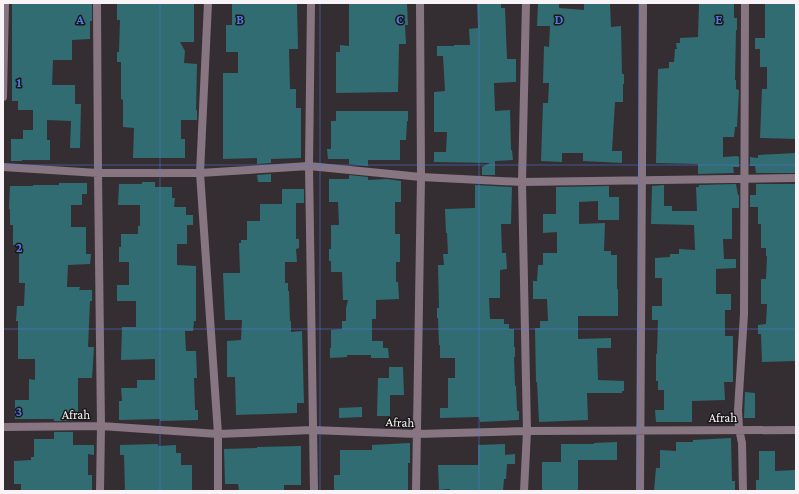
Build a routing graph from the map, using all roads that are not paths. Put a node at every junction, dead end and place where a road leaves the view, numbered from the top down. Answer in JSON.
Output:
{"nodes":[{"id":1,"x":5,"y":3,"type":"edge"},
{"id":2,"x":98,"y":3,"type":"edge"},
{"id":3,"x":208,"y":3,"type":"edge"},
{"id":4,"x":311,"y":3,"type":"edge"},
{"id":5,"x":420,"y":3,"type":"edge"},
{"id":6,"x":526,"y":3,"type":"edge"},
{"id":7,"x":643,"y":3,"type":"edge"},
{"id":8,"x":745,"y":3,"type":"edge"},
{"id":9,"x":3,"y":96,"type":"edge"},
{"id":10,"x":309,"y":166,"type":"junction"},
{"id":11,"x":3,"y":167,"type":"edge"},
{"id":12,"x":98,"y":173,"type":"junction"},
{"id":13,"x":200,"y":173,"type":"junction"},
{"id":14,"x":421,"y":177,"type":"junction"},
{"id":15,"x":796,"y":178,"type":"edge"},
{"id":16,"x":745,"y":179,"type":"junction"},
{"id":17,"x":641,"y":180,"type":"junction"},
{"id":18,"x":522,"y":182,"type":"junction"},
{"id":19,"x":101,"y":426,"type":"junction"},
{"id":20,"x":3,"y":427,"type":"edge"},
{"id":21,"x":739,"y":429,"type":"junction"},
{"id":22,"x":312,"y":430,"type":"junction"},
{"id":23,"x":527,"y":430,"type":"junction"},
{"id":24,"x":639,"y":430,"type":"junction"},
{"id":25,"x":796,"y":430,"type":"edge"},
{"id":26,"x":218,"y":434,"type":"junction"},
{"id":27,"x":418,"y":434,"type":"junction"},
{"id":28,"x":100,"y":491,"type":"edge"},
{"id":29,"x":218,"y":491,"type":"edge"},
{"id":30,"x":314,"y":491,"type":"edge"},
{"id":31,"x":416,"y":491,"type":"edge"},
{"id":32,"x":524,"y":491,"type":"edge"},
{"id":33,"x":640,"y":491,"type":"edge"},
{"id":34,"x":743,"y":491,"type":"edge"}],
"edges":[{"from":1,"to":9,"type":"street"},
{"from":2,"to":12,"type":"street"},
{"from":3,"to":13,"type":"street"},
{"from":4,"to":10,"type":"street"},
{"from":5,"to":14,"type":"street"},
{"from":6,"to":18,"type":"street"},
{"from":7,"to":17,"type":"street"},
{"from":8,"to":16,"type":"street"},
{"from":10,"to":13,"type":"street"},
{"from":10,"to":14,"type":"street"},
{"from":10,"to":22,"type":"street"},
{"from":11,"to":12,"type":"street"},
{"from":12,"to":13,"type":"street"},
{"from":12,"to":19,"type":"street"},
{"from":13,"to":26,"type":"street"},
{"from":14,"to":18,"type":"street"},
{"from":14,"to":27,"type":"street"},
{"from":15,"to":16,"type":"street"},
{"from":16,"to":17,"type":"street"},
{"from":16,"to":21,"type":"street"},
{"from":17,"to":18,"type":"street"},
{"from":17,"to":24,"type":"street"},
{"from":18,"to":23,"type":"street"},
{"from":19,"to":20,"type":"street","name":"Afrah"},
{"from":19,"to":26,"type":"street","name":"Afrah"},
{"from":19,"to":28,"type":"street"},
{"from":21,"to":24,"type":"street","name":"Afrah"},
{"from":21,"to":25,"type":"street","name":"Afrah"},
{"from":21,"to":34,"type":"street"},
{"from":22,"to":26,"type":"street","name":"Afrah"},
{"from":22,"to":27,"type":"street","name":"Afrah"},
{"from":22,"to":30,"type":"street"},
{"from":23,"to":24,"type":"street","name":"Afrah"},
{"from":23,"to":27,"type":"street","name":"Afrah"},
{"from":23,"to":32,"type":"street"},
{"from":24,"to":33,"type":"street"},
{"from":26,"to":29,"type":"street"},
{"from":27,"to":31,"type":"street"}]}
